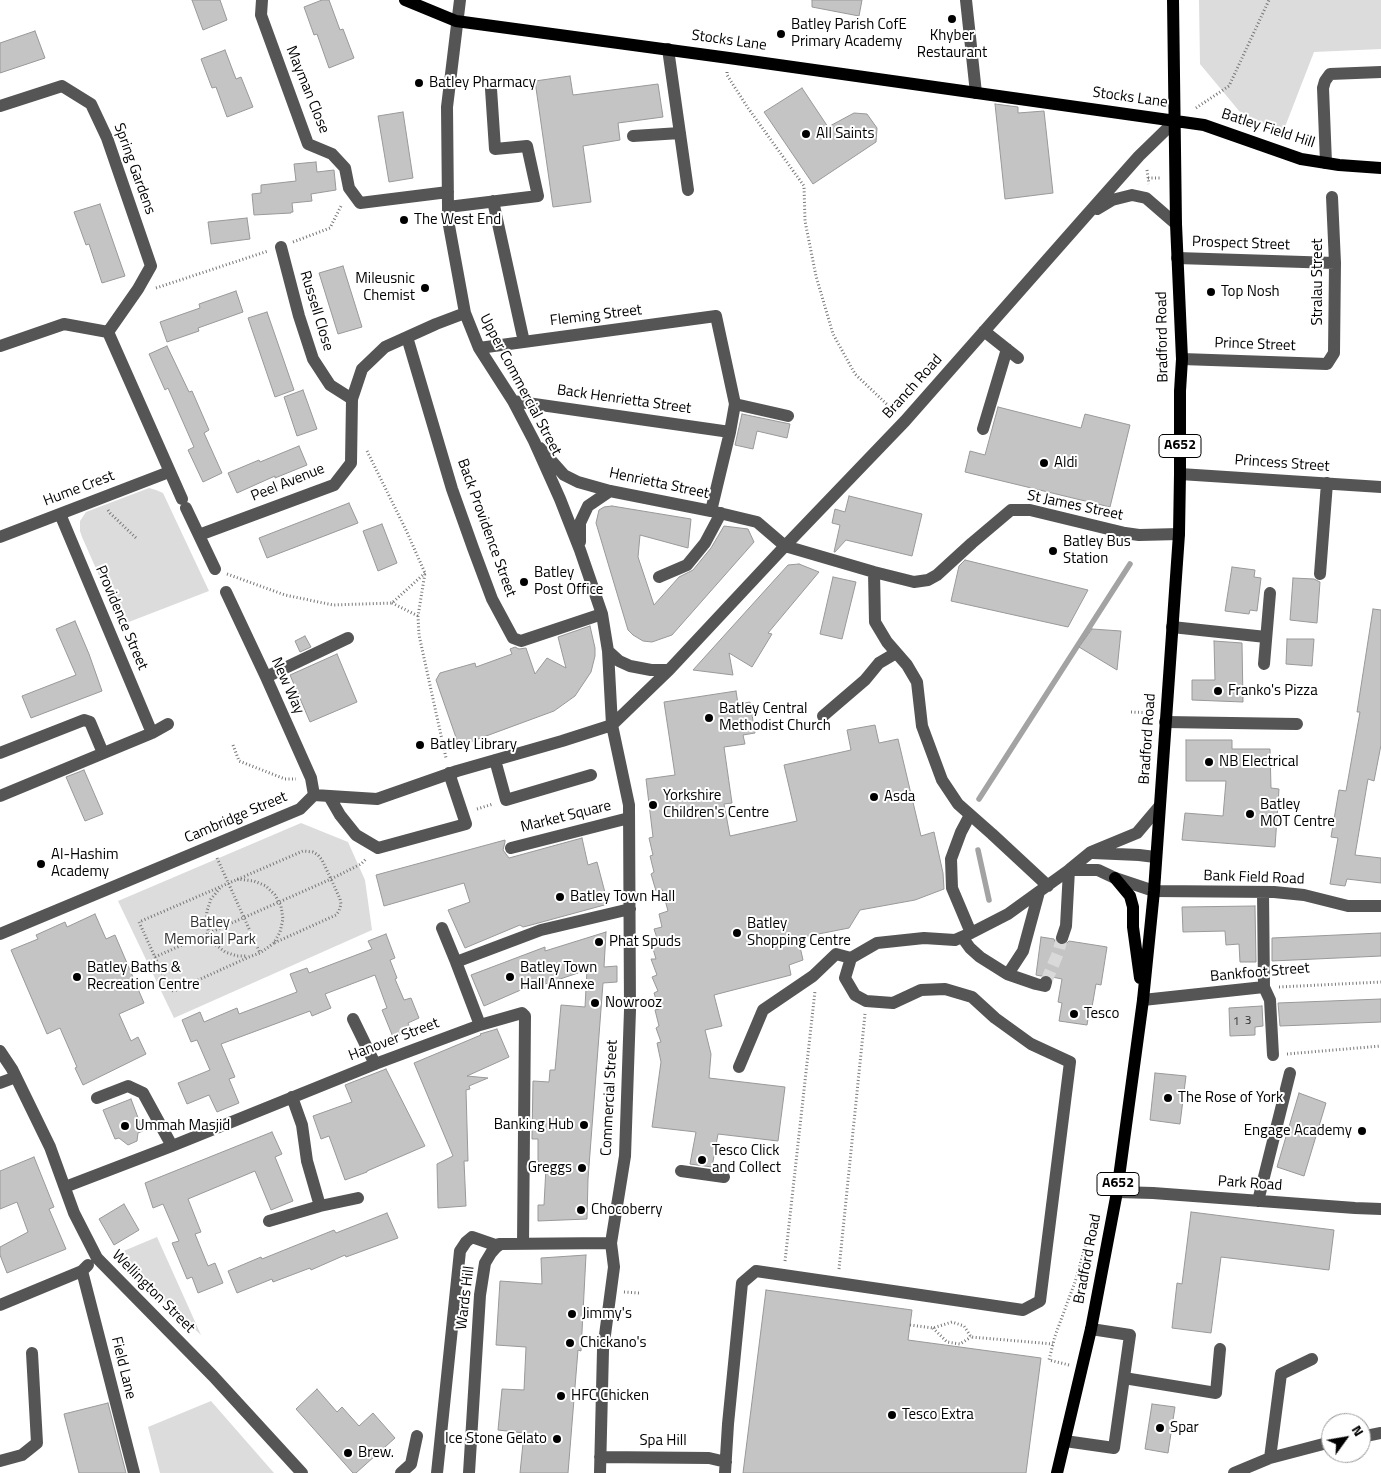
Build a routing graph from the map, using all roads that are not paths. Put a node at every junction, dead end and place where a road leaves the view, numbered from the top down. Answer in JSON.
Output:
{"nodes":[{"id":1,"x":262,"y":0,"type":"edge"},
{"id":2,"x":405,"y":0,"type":"edge"},
{"id":3,"x":460,"y":0,"type":"edge"},
{"id":4,"x":966,"y":0,"type":"edge"},
{"id":5,"x":1173,"y":0,"type":"edge"},
{"id":6,"x":456,"y":21,"type":"junction"},
{"id":7,"x":668,"y":50,"type":"junction"},
{"id":8,"x":1381,"y":72,"type":"edge"},
{"id":9,"x":491,"y":89,"type":"dead end"},
{"id":10,"x":976,"y":93,"type":"junction"},
{"id":11,"x":0,"y":106,"type":"edge"},
{"id":12,"x":1175,"y":121,"type":"junction"},
{"id":13,"x":680,"y":133,"type":"junction"},
{"id":14,"x":633,"y":136,"type":"dead end"},
{"id":15,"x":1326,"y":163,"type":"junction"},
{"id":16,"x":1381,"y":168,"type":"edge"},
{"id":17,"x":688,"y":190,"type":"dead end"},
{"id":18,"x":448,"y":192,"type":"junction"},
{"id":19,"x":1332,"y":197,"type":"dead end"},
{"id":20,"x":493,"y":201,"type":"junction"},
{"id":21,"x":448,"y":207,"type":"junction"},
{"id":22,"x":1084,"y":218,"type":"junction"},
{"id":23,"x":1176,"y":224,"type":"junction"},
{"id":24,"x":281,"y":247,"type":"road end"},
{"id":25,"x":1177,"y":258,"type":"junction"},
{"id":26,"x":1335,"y":263,"type":"junction"},
{"id":27,"x":464,"y":313,"type":"junction"},
{"id":28,"x":984,"y":331,"type":"junction"},
{"id":29,"x":108,"y":332,"type":"junction"},
{"id":30,"x":407,"y":337,"type":"junction"},
{"id":31,"x":524,"y":342,"type":"junction"},
{"id":32,"x":0,"y":346,"type":"edge"},
{"id":33,"x":479,"y":348,"type":"junction"},
{"id":34,"x":1007,"y":349,"type":"junction"},
{"id":35,"x":1018,"y":358,"type":"dead end"},
{"id":36,"x":1182,"y":359,"type":"junction"},
{"id":37,"x":1327,"y":364,"type":"joint"},
{"id":38,"x":352,"y":399,"type":"junction"},
{"id":39,"x":512,"y":401,"type":"junction"},
{"id":40,"x":735,"y":404,"type":"junction"},
{"id":41,"x":788,"y":416,"type":"dead end"},
{"id":42,"x":983,"y":429,"type":"dead end"},
{"id":43,"x":730,"y":432,"type":"junction"},
{"id":44,"x":534,"y":441,"type":"junction"},
{"id":45,"x":170,"y":472,"type":"junction"},
{"id":46,"x":1180,"y":474,"type":"junction"},
{"id":47,"x":1327,"y":483,"type":"junction"},
{"id":48,"x":1381,"y":487,"type":"edge"},
{"id":49,"x":610,"y":491,"type":"junction"},
{"id":50,"x":716,"y":512,"type":"junction"},
{"id":51,"x":60,"y":514,"type":"junction"},
{"id":52,"x":1179,"y":534,"type":"junction"},
{"id":53,"x":199,"y":535,"type":"junction"},
{"id":54,"x":0,"y":537,"type":"edge"},
{"id":55,"x":785,"y":546,"type":"junction"},
{"id":56,"x":580,"y":550,"type":"junction"},
{"id":57,"x":215,"y":569,"type":"road end"},
{"id":58,"x":874,"y":572,"type":"junction"},
{"id":59,"x":1320,"y":574,"type":"dead end"},
{"id":60,"x":659,"y":577,"type":"dead end"},
{"id":61,"x":226,"y":592,"type":"dead end"},
{"id":62,"x":1270,"y":593,"type":"dead end"},
{"id":63,"x":602,"y":614,"type":"junction"},
{"id":64,"x":1172,"y":627,"type":"junction"},
{"id":65,"x":1266,"y":636,"type":"junction"},
{"id":66,"x":348,"y":638,"type":"dead end"},
{"id":67,"x":608,"y":651,"type":"junction"},
{"id":68,"x":896,"y":652,"type":"junction"},
{"id":69,"x":1264,"y":664,"type":"dead end"},
{"id":70,"x":669,"y":670,"type":"junction"},
{"id":71,"x":266,"y":676,"type":"junction"},
{"id":72,"x":824,"y":716,"type":"dead end"},
{"id":73,"x":1166,"y":718,"type":"junction"},
{"id":74,"x":168,"y":724,"type":"dead end"},
{"id":75,"x":1297,"y":724,"type":"dead end"},
{"id":76,"x":612,"y":725,"type":"junction"},
{"id":77,"x":152,"y":733,"type":"junction"},
{"id":78,"x":0,"y":753,"type":"edge"},
{"id":79,"x":103,"y":753,"type":"junction"},
{"id":80,"x":491,"y":761,"type":"junction"},
{"id":81,"x":449,"y":774,"type":"junction"},
{"id":82,"x":591,"y":775,"type":"dead end"},
{"id":83,"x":314,"y":795,"type":"junction"},
{"id":84,"x":0,"y":796,"type":"edge"},
{"id":85,"x":329,"y":796,"type":"junction"},
{"id":86,"x":1159,"y":807,"type":"junction"},
{"id":87,"x":970,"y":815,"type":"junction"},
{"id":88,"x":629,"y":818,"type":"junction"},
{"id":89,"x":511,"y":848,"type":"dead end"},
{"id":90,"x":1091,"y":852,"type":"junction"},
{"id":91,"x":1156,"y":858,"type":"junction"},
{"id":92,"x":1069,"y":870,"type":"junction"},
{"id":93,"x":1115,"y":878,"type":"junction"},
{"id":94,"x":1043,"y":889,"type":"junction"},
{"id":95,"x":1154,"y":891,"type":"junction"},
{"id":96,"x":1264,"y":892,"type":"junction"},
{"id":97,"x":1381,"y":906,"type":"edge"},
{"id":98,"x":630,"y":908,"type":"junction"},
{"id":99,"x":442,"y":928,"type":"dead end"},
{"id":100,"x":0,"y":934,"type":"edge"},
{"id":101,"x":966,"y":935,"type":"junction"},
{"id":102,"x":1062,"y":938,"type":"tunnel mouth"},
{"id":103,"x":851,"y":958,"type":"junction"},
{"id":104,"x":456,"y":962,"type":"junction"},
{"id":105,"x":1008,"y":974,"type":"junction"},
{"id":106,"x":1046,"y":982,"type":"dead end"},
{"id":107,"x":1264,"y":987,"type":"junction"},
{"id":108,"x":1143,"y":1000,"type":"junction"},
{"id":109,"x":353,"y":1019,"type":"dead end"},
{"id":110,"x":480,"y":1025,"type":"junction"},
{"id":111,"x":0,"y":1051,"type":"edge"},
{"id":112,"x":1272,"y":1055,"type":"road end"},
{"id":113,"x":375,"y":1064,"type":"junction"},
{"id":114,"x":739,"y":1067,"type":"dead end"},
{"id":115,"x":1290,"y":1073,"type":"dead end"},
{"id":116,"x":16,"y":1077,"type":"junction"},
{"id":117,"x":0,"y":1083,"type":"edge"},
{"id":118,"x":292,"y":1097,"type":"junction"},
{"id":119,"x":97,"y":1098,"type":"dead end"},
{"id":120,"x":172,"y":1146,"type":"junction"},
{"id":121,"x":682,"y":1172,"type":"dead end"},
{"id":122,"x":724,"y":1177,"type":"dead end"},
{"id":123,"x":65,"y":1187,"type":"junction"},
{"id":124,"x":1117,"y":1192,"type":"junction"},
{"id":125,"x":358,"y":1198,"type":"dead end"},
{"id":126,"x":1258,"y":1201,"type":"junction"},
{"id":127,"x":320,"y":1206,"type":"junction"},
{"id":128,"x":1381,"y":1209,"type":"edge"},
{"id":129,"x":269,"y":1221,"type":"dead end"},
{"id":130,"x":611,"y":1243,"type":"junction"},
{"id":131,"x":523,"y":1244,"type":"junction"},
{"id":132,"x":498,"y":1246,"type":"junction"},
{"id":133,"x":97,"y":1258,"type":"junction"},
{"id":134,"x":82,"y":1271,"type":"junction"},
{"id":135,"x":0,"y":1305,"type":"edge"},
{"id":136,"x":1091,"y":1329,"type":"junction"},
{"id":137,"x":1220,"y":1349,"type":"dead end"},
{"id":138,"x":32,"y":1353,"type":"dead end"},
{"id":139,"x":1312,"y":1359,"type":"dead end"},
{"id":140,"x":1124,"y":1378,"type":"junction"},
{"id":141,"x":417,"y":1436,"type":"dead end"},
{"id":142,"x":1065,"y":1441,"type":"junction"},
{"id":143,"x":1321,"y":1445,"type":"edge"},
{"id":144,"x":600,"y":1457,"type":"junction"},
{"id":145,"x":1270,"y":1458,"type":"junction"},
{"id":146,"x":0,"y":1461,"type":"edge"},
{"id":147,"x":725,"y":1468,"type":"edge"},
{"id":148,"x":134,"y":1473,"type":"edge"},
{"id":149,"x":302,"y":1473,"type":"edge"},
{"id":150,"x":402,"y":1473,"type":"edge"},
{"id":151,"x":437,"y":1473,"type":"edge"},
{"id":152,"x":470,"y":1473,"type":"edge"},
{"id":153,"x":600,"y":1473,"type":"edge"},
{"id":154,"x":1057,"y":1473,"type":"edge"},
{"id":155,"x":1234,"y":1473,"type":"edge"}],
"edges":[{"from":1,"to":18,"type":"street","name":"Mayman Close"},
{"from":2,"to":6,"type":"main road","name":"Stocks Lane"},
{"from":3,"to":6,"type":"street","name":"Upper Commercial Street"},
{"from":4,"to":10,"type":"street"},
{"from":5,"to":12,"type":"main road","name":"Bradford Road","number":"A652"},
{"from":6,"to":7,"type":"main road","name":"Stocks Lane"},
{"from":6,"to":18,"type":"street","name":"Upper Commercial Street"},
{"from":7,"to":10,"type":"main road","name":"Stocks Lane"},
{"from":7,"to":13,"type":"street"},
{"from":8,"to":15,"type":"street"},
{"from":9,"to":20,"type":"street"},
{"from":10,"to":12,"type":"main road","name":"Stocks Lane"},
{"from":11,"to":29,"type":"street","name":"Spring Gardens"},
{"from":12,"to":15,"type":"main road","name":"Batley Field Hill"},
{"from":12,"to":22,"type":"street","name":"Branch Road"},
{"from":12,"to":23,"type":"main road","name":"Bradford Road","number":"A652"},
{"from":13,"to":14,"type":"street"},
{"from":13,"to":17,"type":"street"},
{"from":15,"to":16,"type":"main road","name":"Batley Field Hill"},
{"from":18,"to":21,"type":"street","name":"Upper Commercial Street"},
{"from":19,"to":26,"type":"street","name":"Stralau Street"},
{"from":20,"to":21,"type":"street"},
{"from":20,"to":31,"type":"street"},
{"from":21,"to":27,"type":"street","name":"Upper Commercial Street"},
{"from":22,"to":23,"type":"street"},
{"from":22,"to":28,"type":"street","name":"Branch Road"},
{"from":23,"to":25,"type":"main road","name":"Bradford Road","number":"A652"},
{"from":24,"to":38,"type":"street","name":"Russell Close"},
{"from":25,"to":26,"type":"street","name":"Prospect Street"},
{"from":25,"to":36,"type":"main road","name":"Bradford Road","number":"A652"},
{"from":26,"to":37,"type":"street","name":"Stralau Street"},
{"from":27,"to":30,"type":"street","name":"Peel Avenue"},
{"from":27,"to":33,"type":"street","name":"Upper Commercial Street"},
{"from":28,"to":34,"type":"street"},
{"from":28,"to":55,"type":"street","name":"Branch Road"},
{"from":29,"to":32,"type":"street"},
{"from":29,"to":45,"type":"street"},
{"from":30,"to":38,"type":"street","name":"Peel Avenue"},
{"from":30,"to":63,"type":"street","name":"Back Providence Street"},
{"from":31,"to":33,"type":"street","name":"Fleming Street"},
{"from":31,"to":40,"type":"street","name":"Fleming Street"},
{"from":33,"to":39,"type":"street","name":"Upper Commercial Street"},
{"from":34,"to":35,"type":"street"},
{"from":34,"to":42,"type":"street"},
{"from":36,"to":37,"type":"street","name":"Prince Street"},
{"from":36,"to":46,"type":"main road","name":"Bradford Road","number":"A652"},
{"from":38,"to":53,"type":"street","name":"Peel Avenue"},
{"from":39,"to":43,"type":"street","name":"Back Henrietta Street"},
{"from":39,"to":44,"type":"street","name":"Upper Commercial Street"},
{"from":40,"to":41,"type":"street"},
{"from":40,"to":43,"type":"street"},
{"from":43,"to":50,"type":"street"},
{"from":44,"to":49,"type":"street","name":"Henrietta Street"},
{"from":44,"to":56,"type":"street","name":"Upper Commercial Street"},
{"from":45,"to":51,"type":"street","name":"Hume Crest"},
{"from":45,"to":53,"type":"street"},
{"from":46,"to":47,"type":"street","name":"Princess Street"},
{"from":46,"to":52,"type":"main road","name":"Bradford Road","number":"A652"},
{"from":47,"to":48,"type":"street","name":"Princess Street"},
{"from":47,"to":59,"type":"street"},
{"from":49,"to":50,"type":"street","name":"Henrietta Street"},
{"from":49,"to":56,"type":"street"},
{"from":50,"to":55,"type":"street","name":"Henrietta Street"},
{"from":50,"to":60,"type":"street"},
{"from":51,"to":54,"type":"street","name":"Hume Crest"},
{"from":51,"to":77,"type":"street","name":"Providence Street"},
{"from":52,"to":58,"type":"street","name":"St James Street"},
{"from":52,"to":64,"type":"main road","name":"Bradford Road","number":"A652"},
{"from":53,"to":57,"type":"street"},
{"from":55,"to":58,"type":"street","name":"St James Street"},
{"from":55,"to":70,"type":"street","name":"Branch Road"},
{"from":56,"to":63,"type":"street","name":"Upper Commercial Street"},
{"from":58,"to":68,"type":"street"},
{"from":61,"to":71,"type":"street","name":"New Way"},
{"from":62,"to":65,"type":"street"},
{"from":63,"to":67,"type":"street","name":"Upper Commercial Street"},
{"from":64,"to":65,"type":"street"},
{"from":64,"to":73,"type":"main road","name":"Bradford Road","number":"A652"},
{"from":65,"to":69,"type":"street"},
{"from":66,"to":71,"type":"street"},
{"from":67,"to":70,"type":"street"},
{"from":67,"to":76,"type":"street","name":"Upper Commercial Street"},
{"from":68,"to":72,"type":"street"},
{"from":68,"to":87,"type":"street"},
{"from":70,"to":76,"type":"street","name":"Branch Road"},
{"from":71,"to":83,"type":"street","name":"New Way"},
{"from":73,"to":75,"type":"street"},
{"from":73,"to":86,"type":"main road","name":"Bradford Road","number":"A652"},
{"from":74,"to":77,"type":"street"},
{"from":76,"to":80,"type":"street"},
{"from":76,"to":88,"type":"street","name":"Commercial Street"},
{"from":77,"to":79,"type":"street"},
{"from":78,"to":79,"type":"street"},
{"from":79,"to":84,"type":"street"},
{"from":80,"to":81,"type":"street"},
{"from":80,"to":82,"type":"street"},
{"from":81,"to":85,"type":"street"},
{"from":81,"to":85,"type":"street"},
{"from":83,"to":85,"type":"street"},
{"from":83,"to":100,"type":"street","name":"Cambridge Street"},
{"from":86,"to":90,"type":"street"},
{"from":86,"to":91,"type":"main road","name":"Bradford Road","number":"A652"},
{"from":87,"to":94,"type":"street"},
{"from":87,"to":101,"type":"street"},
{"from":88,"to":89,"type":"street","name":"Market Square"},
{"from":88,"to":98,"type":"street","name":"Commercial Street"},
{"from":90,"to":91,"type":"street"},
{"from":90,"to":92,"type":"street"},
{"from":91,"to":95,"type":"main road","name":"Bradford Road","number":"A652"},
{"from":92,"to":93,"type":"street","name":"Bank Field Road"},
{"from":92,"to":94,"type":"street"},
{"from":92,"to":102,"type":"street"},
{"from":93,"to":95,"type":"street","name":"Bank Field Road"},
{"from":93,"to":108,"type":"main road"},
{"from":94,"to":101,"type":"street"},
{"from":94,"to":105,"type":"street"},
{"from":95,"to":96,"type":"street","name":"Bank Field Road"},
{"from":95,"to":108,"type":"main road","name":"Bradford Road","number":"A652"},
{"from":96,"to":97,"type":"street","name":"Bank Field Road"},
{"from":96,"to":107,"type":"street"},
{"from":98,"to":104,"type":"street"},
{"from":98,"to":130,"type":"street","name":"Commercial Street"},
{"from":99,"to":104,"type":"street"},
{"from":101,"to":103,"type":"street"},
{"from":101,"to":105,"type":"street"},
{"from":103,"to":114,"type":"street"},
{"from":103,"to":147,"type":"street"},
{"from":104,"to":110,"type":"street"},
{"from":105,"to":106,"type":"street"},
{"from":107,"to":108,"type":"street","name":"Bankfoot Street"},
{"from":107,"to":112,"type":"street"},
{"from":108,"to":124,"type":"main road","name":"Bradford Road","number":"A652"},
{"from":109,"to":113,"type":"street"},
{"from":110,"to":113,"type":"street","name":"Hanover Street"},
{"from":110,"to":131,"type":"street","name":"Hanover Street"},
{"from":111,"to":116,"type":"street","name":"Wellington Street"},
{"from":113,"to":118,"type":"street","name":"Hanover Street"},
{"from":115,"to":126,"type":"street"},
{"from":116,"to":117,"type":"street"},
{"from":116,"to":123,"type":"street","name":"Wellington Street"},
{"from":118,"to":120,"type":"street","name":"Hanover Street"},
{"from":118,"to":127,"type":"street"},
{"from":119,"to":120,"type":"street"},
{"from":120,"to":123,"type":"street","name":"Hanover Street"},
{"from":121,"to":122,"type":"street"},
{"from":123,"to":133,"type":"street","name":"Wellington Street"},
{"from":124,"to":126,"type":"street","name":"Park Road"},
{"from":124,"to":136,"type":"main road","name":"Bradford Road","number":"A652"},
{"from":125,"to":127,"type":"street"},
{"from":126,"to":128,"type":"street","name":"Park Road"},
{"from":127,"to":129,"type":"street"},
{"from":130,"to":131,"type":"street"},
{"from":130,"to":144,"type":"street","name":"Commercial Street"},
{"from":131,"to":132,"type":"street"},
{"from":132,"to":151,"type":"street"},
{"from":132,"to":152,"type":"street","name":"Wards Hill"},
{"from":133,"to":134,"type":"street"},
{"from":133,"to":149,"type":"street","name":"Wellington Street"},
{"from":134,"to":135,"type":"street"},
{"from":134,"to":148,"type":"street","name":"Field Lane"},
{"from":136,"to":140,"type":"street"},
{"from":136,"to":142,"type":"main road","name":"Bradford Road","number":"A652"},
{"from":137,"to":140,"type":"street"},
{"from":138,"to":146,"type":"street"},
{"from":139,"to":145,"type":"street"},
{"from":140,"to":142,"type":"street"},
{"from":141,"to":150,"type":"street"},
{"from":142,"to":154,"type":"main road","name":"Bradford Road","number":"A652"},
{"from":143,"to":145,"type":"street"},
{"from":144,"to":147,"type":"street","name":"Spa Hill"},
{"from":144,"to":153,"type":"street","name":"Commercial Street"},
{"from":145,"to":155,"type":"street"}]}
